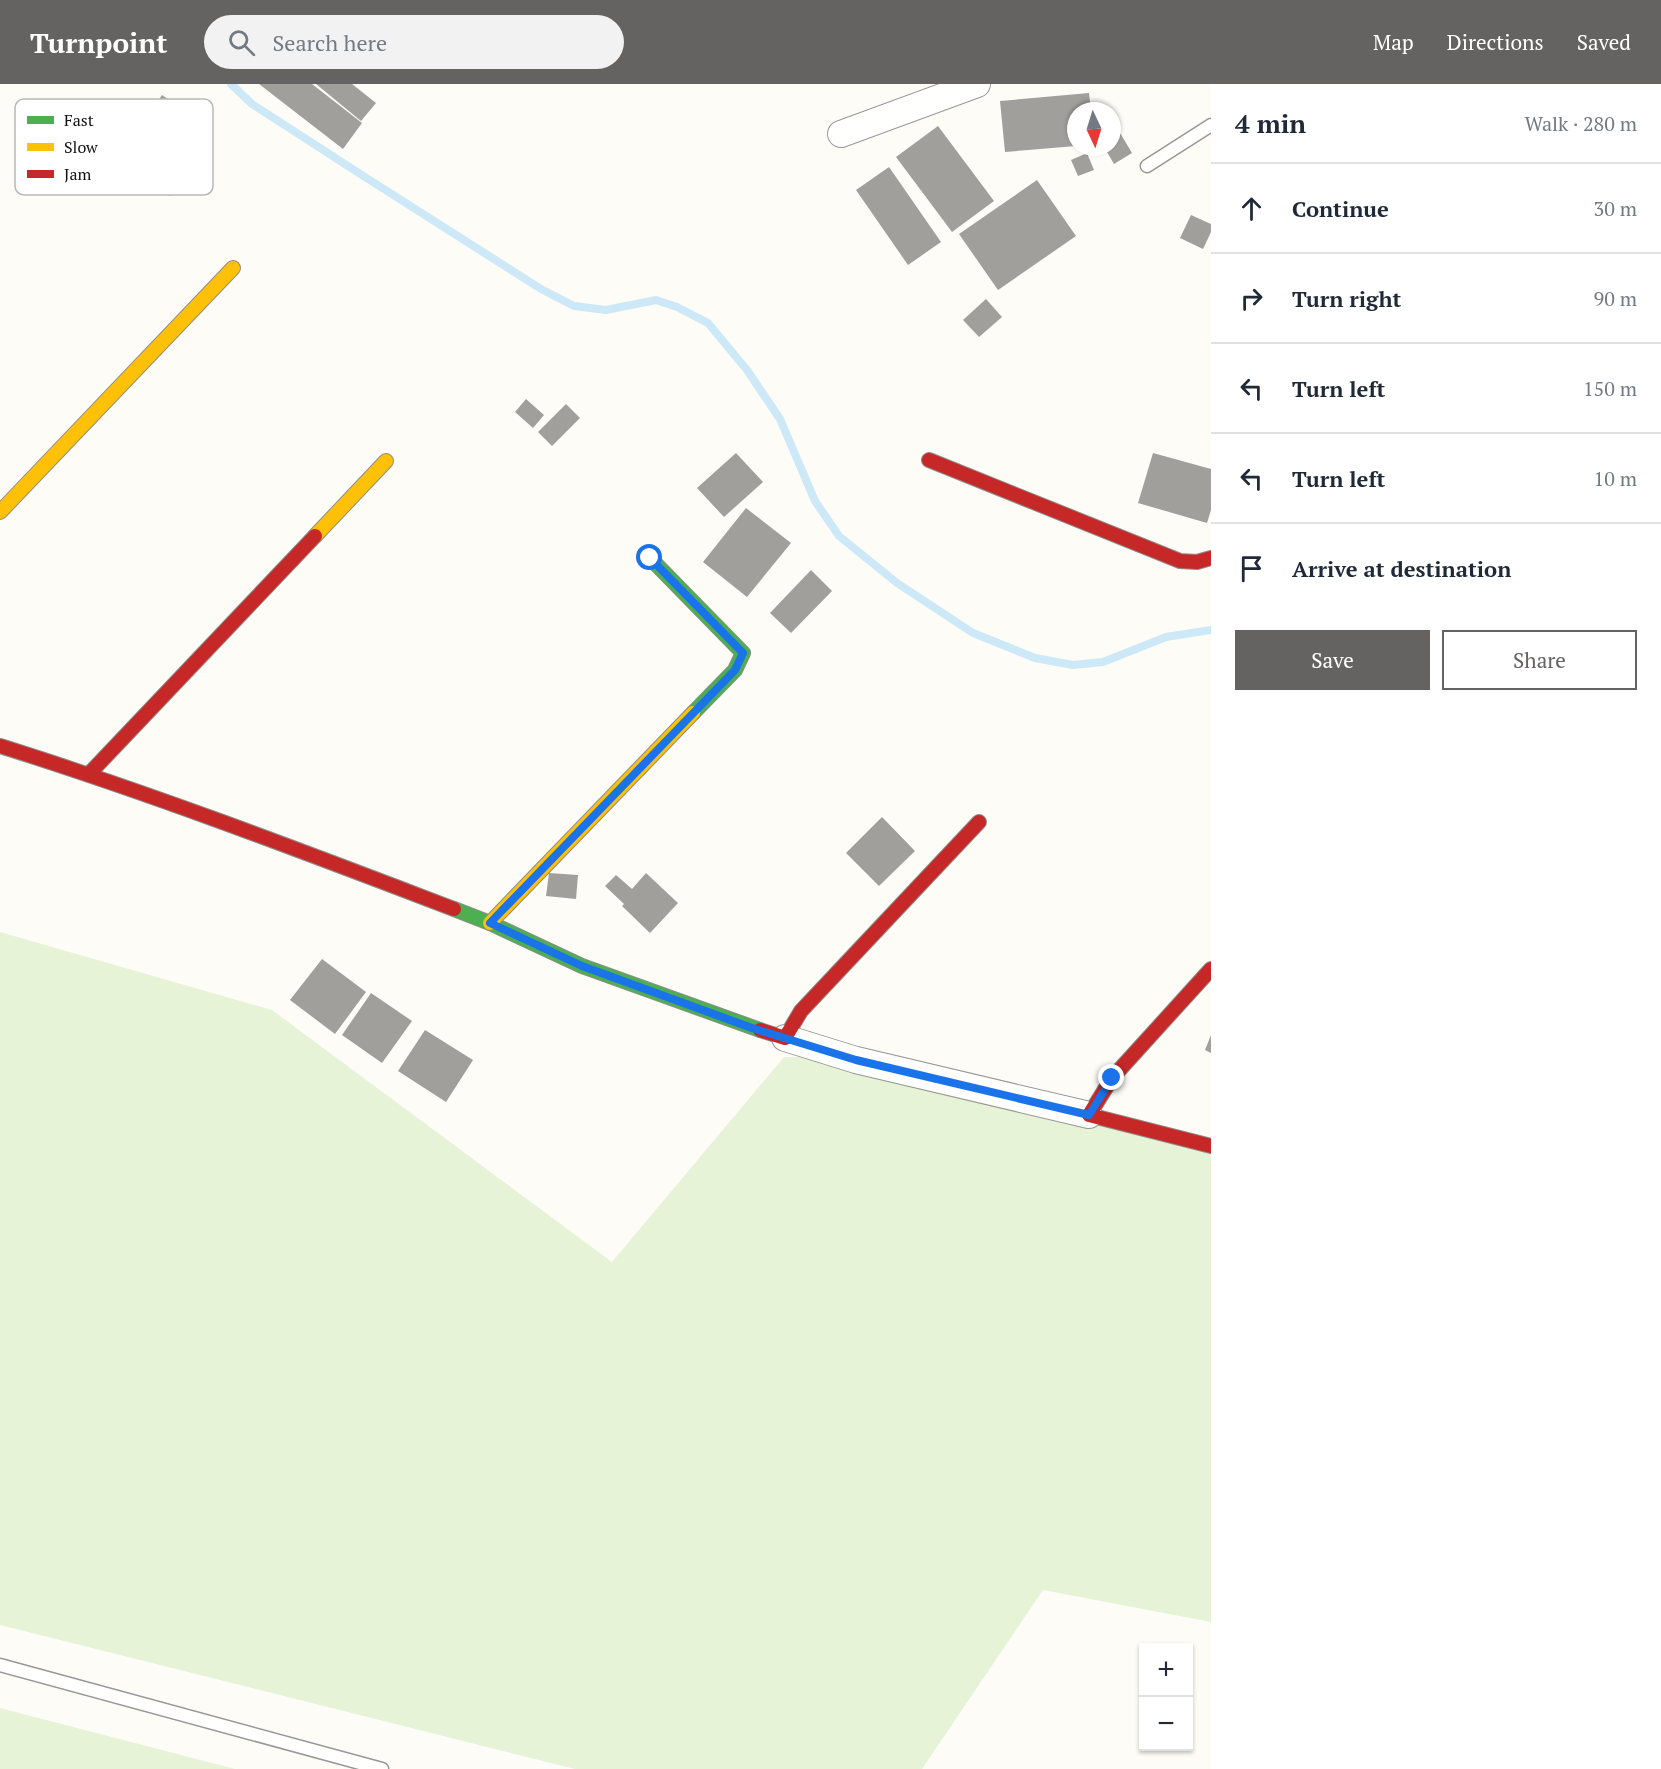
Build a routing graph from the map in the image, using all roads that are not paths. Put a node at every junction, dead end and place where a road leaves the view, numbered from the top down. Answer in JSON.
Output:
{"nodes":[{"id":1,"x":977,"y":84,"type":"edge"},
{"id":2,"x":1211,"y":125,"type":"edge"},
{"id":3,"x":841,"y":134,"type":"dead end"},
{"id":4,"x":1147,"y":166,"type":"dead end"},
{"id":5,"x":233,"y":268,"type":"dead end"},
{"id":6,"x":929,"y":460,"type":"dead end"},
{"id":7,"x":386,"y":461,"type":"dead end"},
{"id":8,"x":0,"y":512,"type":"edge"},
{"id":9,"x":650,"y":558,"type":"dead end"},
{"id":10,"x":1211,"y":558,"type":"edge"},
{"id":11,"x":0,"y":746,"type":"edge"},
{"id":12,"x":89,"y":774,"type":"junction"},
{"id":13,"x":979,"y":822,"type":"dead end"},
{"id":14,"x":490,"y":923,"type":"junction"},
{"id":15,"x":1211,"y":969,"type":"edge"},
{"id":16,"x":785,"y":1038,"type":"junction"},
{"id":17,"x":1089,"y":1115,"type":"junction"},
{"id":18,"x":1211,"y":1146,"type":"edge"},
{"id":19,"x":0,"y":1665,"type":"edge"},
{"id":20,"x":382,"y":1769,"type":"edge"}],
"edges":[{"from":1,"to":3,"type":"street"},
{"from":2,"to":4,"type":"lane"},
{"from":5,"to":8,"type":"street"},
{"from":6,"to":10,"type":"street"},
{"from":7,"to":12,"type":"street"},
{"from":9,"to":14,"type":"street"},
{"from":11,"to":12,"type":"street"},
{"from":12,"to":14,"type":"street"},
{"from":13,"to":16,"type":"street"},
{"from":14,"to":16,"type":"street"},
{"from":15,"to":17,"type":"street"},
{"from":16,"to":17,"type":"street"},
{"from":17,"to":18,"type":"street"},
{"from":19,"to":20,"type":"lane"}]}
